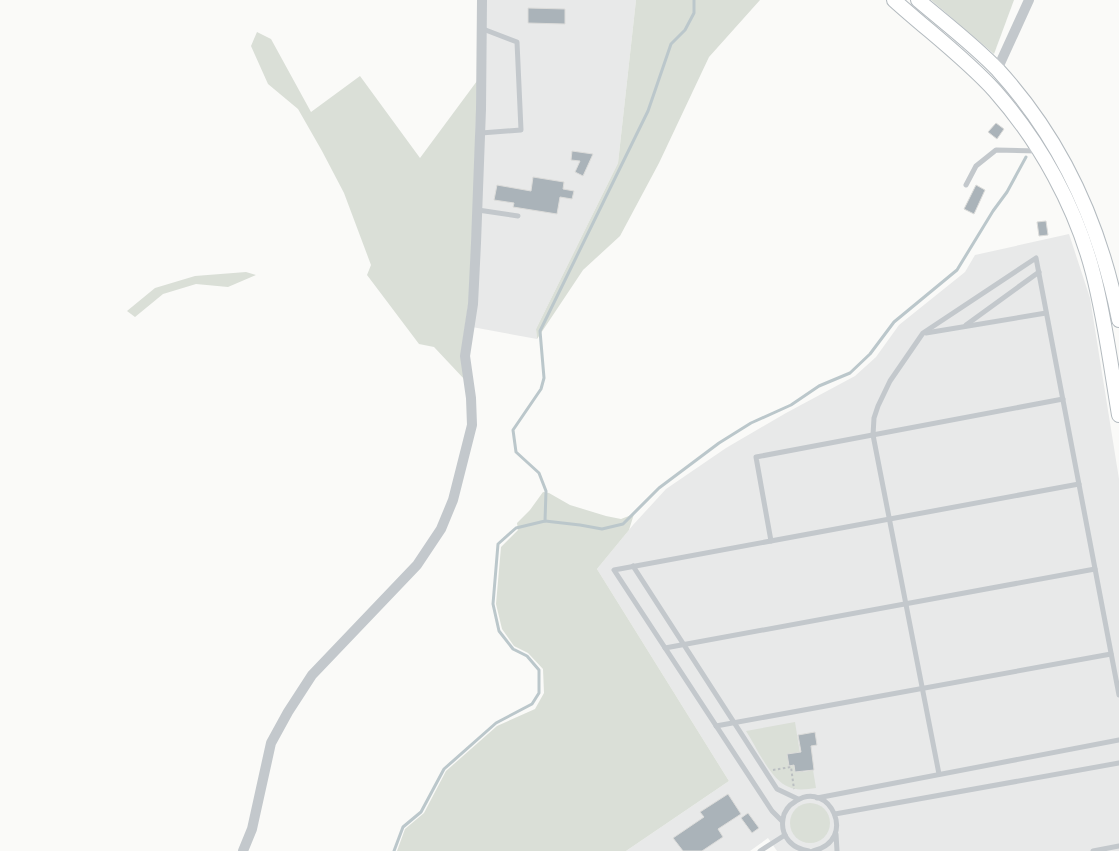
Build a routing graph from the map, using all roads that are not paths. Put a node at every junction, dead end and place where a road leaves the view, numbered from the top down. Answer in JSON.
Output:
{"nodes":[{"id":1,"x":482,"y":0,"type":"edge"},
{"id":2,"x":894,"y":0,"type":"edge"},
{"id":3,"x":918,"y":0,"type":"edge"},
{"id":4,"x":1029,"y":0,"type":"edge"},
{"id":5,"x":483,"y":29,"type":"junction"},
{"id":6,"x":997,"y":70,"type":"junction"},
{"id":7,"x":481,"y":133,"type":"junction"},
{"id":8,"x":1038,"y":151,"type":"junction"},
{"id":9,"x":966,"y":184,"type":"dead end"},
{"id":10,"x":478,"y":210,"type":"junction"},
{"id":11,"x":518,"y":216,"type":"dead end"},
{"id":12,"x":1039,"y":272,"type":"junction"},
{"id":13,"x":1116,"y":291,"type":"edge"},
{"id":14,"x":1046,"y":313,"type":"junction"},
{"id":15,"x":1119,"y":320,"type":"edge"},
{"id":16,"x":964,"y":327,"type":"junction"},
{"id":17,"x":923,"y":333,"type":"junction"},
{"id":18,"x":1063,"y":399,"type":"junction"},
{"id":19,"x":1119,"y":414,"type":"edge"},
{"id":20,"x":874,"y":435,"type":"junction"},
{"id":21,"x":1079,"y":484,"type":"junction"},
{"id":22,"x":890,"y":519,"type":"junction"},
{"id":23,"x":771,"y":541,"type":"junction"},
{"id":24,"x":633,"y":566,"type":"junction"},
{"id":25,"x":1095,"y":568,"type":"junction"},
{"id":26,"x":906,"y":604,"type":"junction"},
{"id":27,"x":684,"y":645,"type":"junction"},
{"id":28,"x":665,"y":648,"type":"junction"},
{"id":29,"x":1111,"y":654,"type":"junction"},
{"id":30,"x":922,"y":689,"type":"junction"},
{"id":31,"x":1119,"y":695,"type":"edge"},
{"id":32,"x":735,"y":723,"type":"junction"},
{"id":33,"x":716,"y":726,"type":"junction"},
{"id":34,"x":1119,"y":740,"type":"edge"},
{"id":35,"x":1119,"y":763,"type":"edge"},
{"id":36,"x":939,"y":774,"type":"junction"},
{"id":37,"x":797,"y":798,"type":"junction"},
{"id":38,"x":817,"y":798,"type":"junction"},
{"id":39,"x":835,"y":814,"type":"junction"},
{"id":40,"x":782,"y":821,"type":"junction"},
{"id":41,"x":836,"y":831,"type":"junction"},
{"id":42,"x":785,"y":835,"type":"junction"},
{"id":43,"x":1119,"y":846,"type":"edge"},
{"id":44,"x":243,"y":851,"type":"edge"},
{"id":45,"x":760,"y":851,"type":"edge"},
{"id":46,"x":802,"y":851,"type":"edge"},
{"id":47,"x":811,"y":851,"type":"edge"},
{"id":48,"x":837,"y":851,"type":"edge"},
{"id":49,"x":1093,"y":851,"type":"edge"}],
"edges":[{"from":1,"to":5,"type":"street"},
{"from":2,"to":8,"type":"main road"},
{"from":3,"to":6,"type":"main road"},
{"from":4,"to":6,"type":"street"},
{"from":5,"to":7,"type":"street"},
{"from":5,"to":7,"type":"lane"},
{"from":6,"to":13,"type":"main road"},
{"from":7,"to":10,"type":"street"},
{"from":8,"to":9,"type":"lane"},
{"from":8,"to":19,"type":"main road"},
{"from":10,"to":11,"type":"lane"},
{"from":10,"to":44,"type":"street"},
{"from":12,"to":14,"type":"lane"},
{"from":12,"to":16,"type":"lane"},
{"from":12,"to":17,"type":"lane"},
{"from":13,"to":15,"type":"main road"},
{"from":14,"to":16,"type":"lane"},
{"from":14,"to":18,"type":"lane"},
{"from":16,"to":17,"type":"lane"},
{"from":17,"to":20,"type":"lane"},
{"from":18,"to":20,"type":"lane"},
{"from":18,"to":21,"type":"lane"},
{"from":20,"to":22,"type":"lane"},
{"from":20,"to":23,"type":"lane"},
{"from":21,"to":22,"type":"lane"},
{"from":21,"to":25,"type":"lane"},
{"from":22,"to":23,"type":"lane"},
{"from":22,"to":26,"type":"lane"},
{"from":23,"to":24,"type":"lane"},
{"from":24,"to":27,"type":"lane"},
{"from":24,"to":28,"type":"lane"},
{"from":25,"to":26,"type":"lane"},
{"from":25,"to":29,"type":"lane"},
{"from":26,"to":27,"type":"lane"},
{"from":26,"to":30,"type":"lane"},
{"from":27,"to":28,"type":"lane"},
{"from":27,"to":32,"type":"lane"},
{"from":28,"to":33,"type":"lane"},
{"from":29,"to":30,"type":"lane"},
{"from":29,"to":31,"type":"lane"},
{"from":30,"to":32,"type":"lane"},
{"from":30,"to":36,"type":"lane"},
{"from":32,"to":33,"type":"lane"},
{"from":32,"to":37,"type":"lane"},
{"from":33,"to":40,"type":"lane"},
{"from":34,"to":36,"type":"lane"},
{"from":35,"to":39,"type":"lane"},
{"from":36,"to":38,"type":"lane"},
{"from":37,"to":38,"type":"lane"},
{"from":37,"to":40,"type":"lane"},
{"from":38,"to":39,"type":"lane"},
{"from":39,"to":41,"type":"lane"},
{"from":40,"to":42,"type":"lane"},
{"from":41,"to":47,"type":"lane"},
{"from":41,"to":48,"type":"lane"},
{"from":42,"to":45,"type":"lane"},
{"from":42,"to":46,"type":"lane"},
{"from":43,"to":49,"type":"lane"},
{"from":46,"to":47,"type":"lane"}]}
